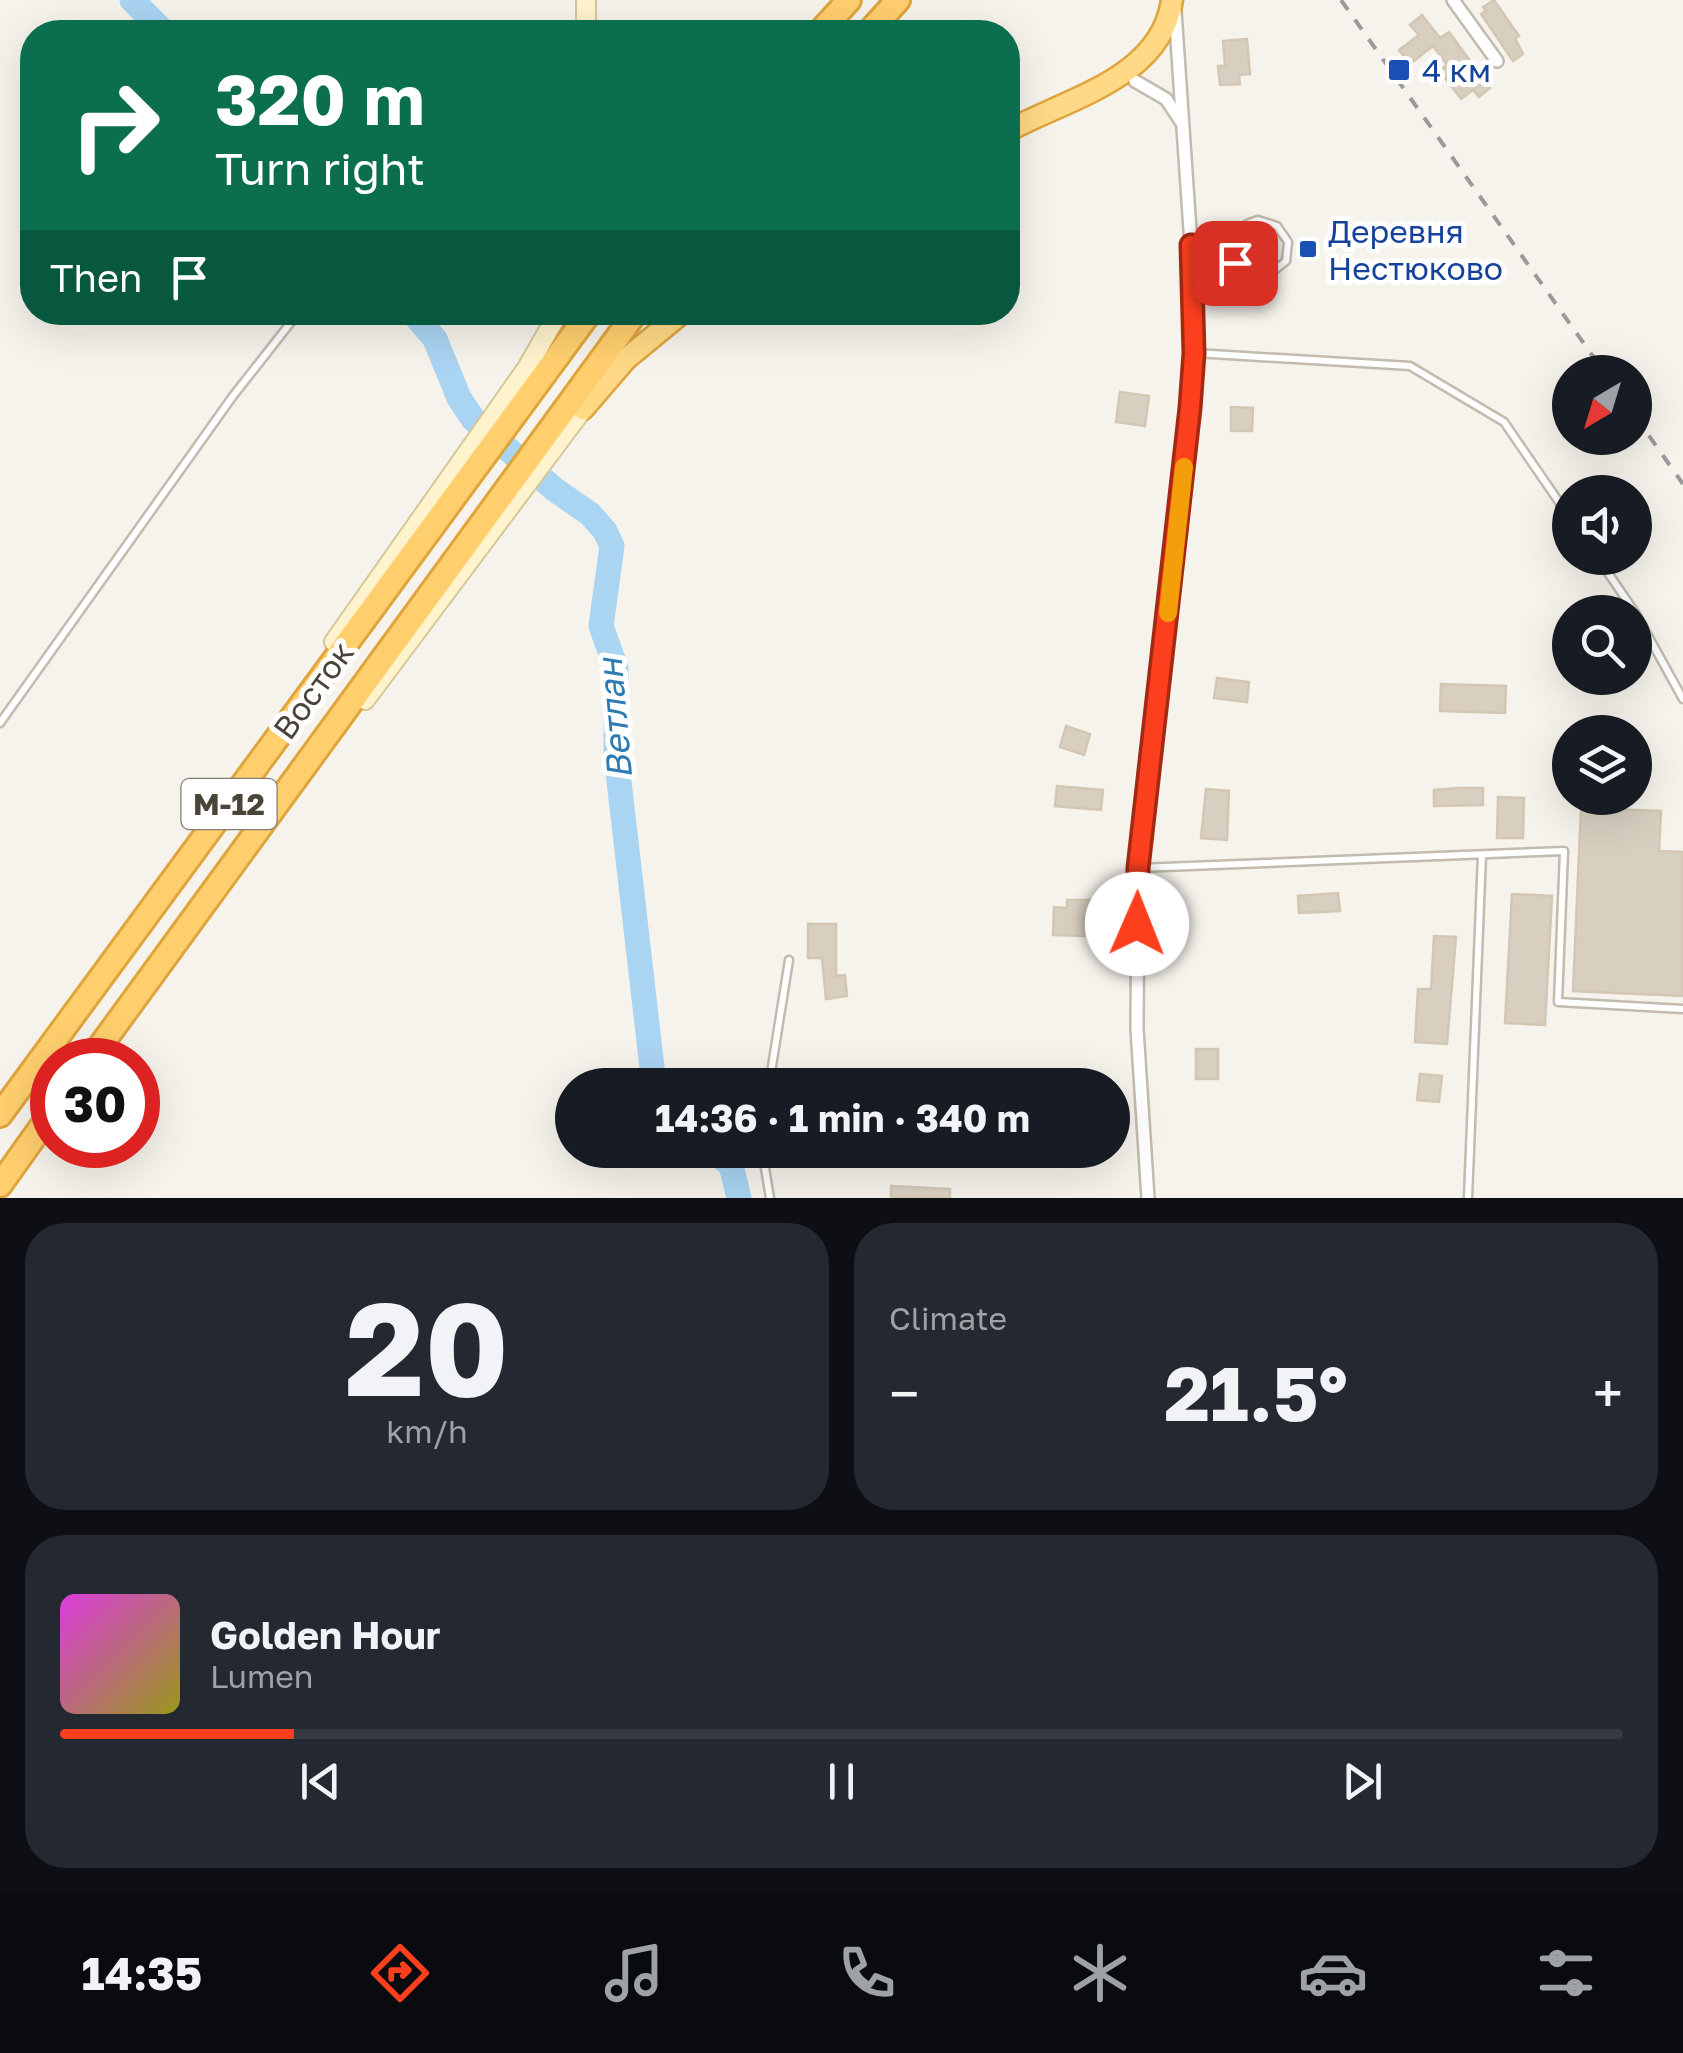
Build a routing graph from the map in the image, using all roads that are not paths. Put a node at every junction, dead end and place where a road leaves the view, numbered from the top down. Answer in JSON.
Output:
{"nodes":[{"id":1,"x":850,"y":0,"type":"edge"},
{"id":2,"x":898,"y":0,"type":"edge"},
{"id":3,"x":1173,"y":0,"type":"edge"},
{"id":4,"x":1453,"y":0,"type":"edge"},
{"id":5,"x":831,"y":20,"type":"edge"},
{"id":6,"x":880,"y":20,"type":"edge"},
{"id":7,"x":1497,"y":62,"type":"dead end"},
{"id":8,"x":1134,"y":81,"type":"dead end"},
{"id":9,"x":1020,"y":125,"type":"edge"},
{"id":10,"x":1184,"y":125,"type":"junction"},
{"id":11,"x":1191,"y":245,"type":"junction"},
{"id":12,"x":1218,"y":246,"type":"junction"},
{"id":13,"x":289,"y":325,"type":"edge"},
{"id":14,"x":554,"y":325,"type":"edge"},
{"id":15,"x":578,"y":325,"type":"edge"},
{"id":16,"x":628,"y":325,"type":"edge"},
{"id":17,"x":667,"y":325,"type":"edge"},
{"id":18,"x":1194,"y":353,"type":"junction"},
{"id":19,"x":534,"y":373,"type":"junction"},
{"id":20,"x":577,"y":404,"type":"junction"},
{"id":21,"x":1552,"y":492,"type":"edge"},
{"id":22,"x":1610,"y":575,"type":"edge"},
{"id":23,"x":1683,"y":699,"type":"edge"},
{"id":24,"x":0,"y":722,"type":"edge"},
{"id":25,"x":1482,"y":854,"type":"junction"},
{"id":26,"x":1138,"y":868,"type":"junction"},
{"id":27,"x":788,"y":960,"type":"dead end"},
{"id":28,"x":1683,"y":1009,"type":"edge"},
{"id":29,"x":106,"y":1038,"type":"edge"},
{"id":30,"x":772,"y":1068,"type":"edge"},
{"id":31,"x":0,"y":1115,"type":"edge"},
{"id":32,"x":30,"y":1143,"type":"edge"},
{"id":33,"x":765,"y":1168,"type":"edge"},
{"id":34,"x":0,"y":1185,"type":"edge"},
{"id":35,"x":770,"y":1198,"type":"edge"},
{"id":36,"x":1148,"y":1198,"type":"edge"},
{"id":37,"x":1468,"y":1198,"type":"edge"}],
"edges":[{"from":1,"to":5,"type":"highway"},
{"from":2,"to":6,"type":"highway"},
{"from":3,"to":9,"type":"highway"},
{"from":3,"to":10,"type":"street"},
{"from":4,"to":7,"type":"street"},
{"from":8,"to":10,"type":"street"},
{"from":10,"to":11,"type":"street"},
{"from":11,"to":12,"type":"lane"},
{"from":11,"to":18,"type":"street"},
{"from":12,"to":12,"type":"lane"},
{"from":13,"to":24,"type":"lane"},
{"from":14,"to":19,"type":"main road"},
{"from":15,"to":19,"type":"highway","name":"Восток","number":"М-12"},
{"from":16,"to":20,"type":"highway","name":"Восток","number":"М-12"},
{"from":17,"to":20,"type":"highway"},
{"from":18,"to":21,"type":"lane"},
{"from":18,"to":26,"type":"street"},
{"from":19,"to":31,"type":"highway","name":"Восток","number":"М-12"},
{"from":20,"to":29,"type":"highway","name":"Восток","number":"М-12"},
{"from":22,"to":23,"type":"lane"},
{"from":25,"to":26,"type":"lane"},
{"from":25,"to":28,"type":"lane"},
{"from":25,"to":37,"type":"lane"},
{"from":26,"to":36,"type":"street"},
{"from":27,"to":30,"type":"lane"},
{"from":32,"to":34,"type":"highway"},
{"from":33,"to":35,"type":"lane"}]}
